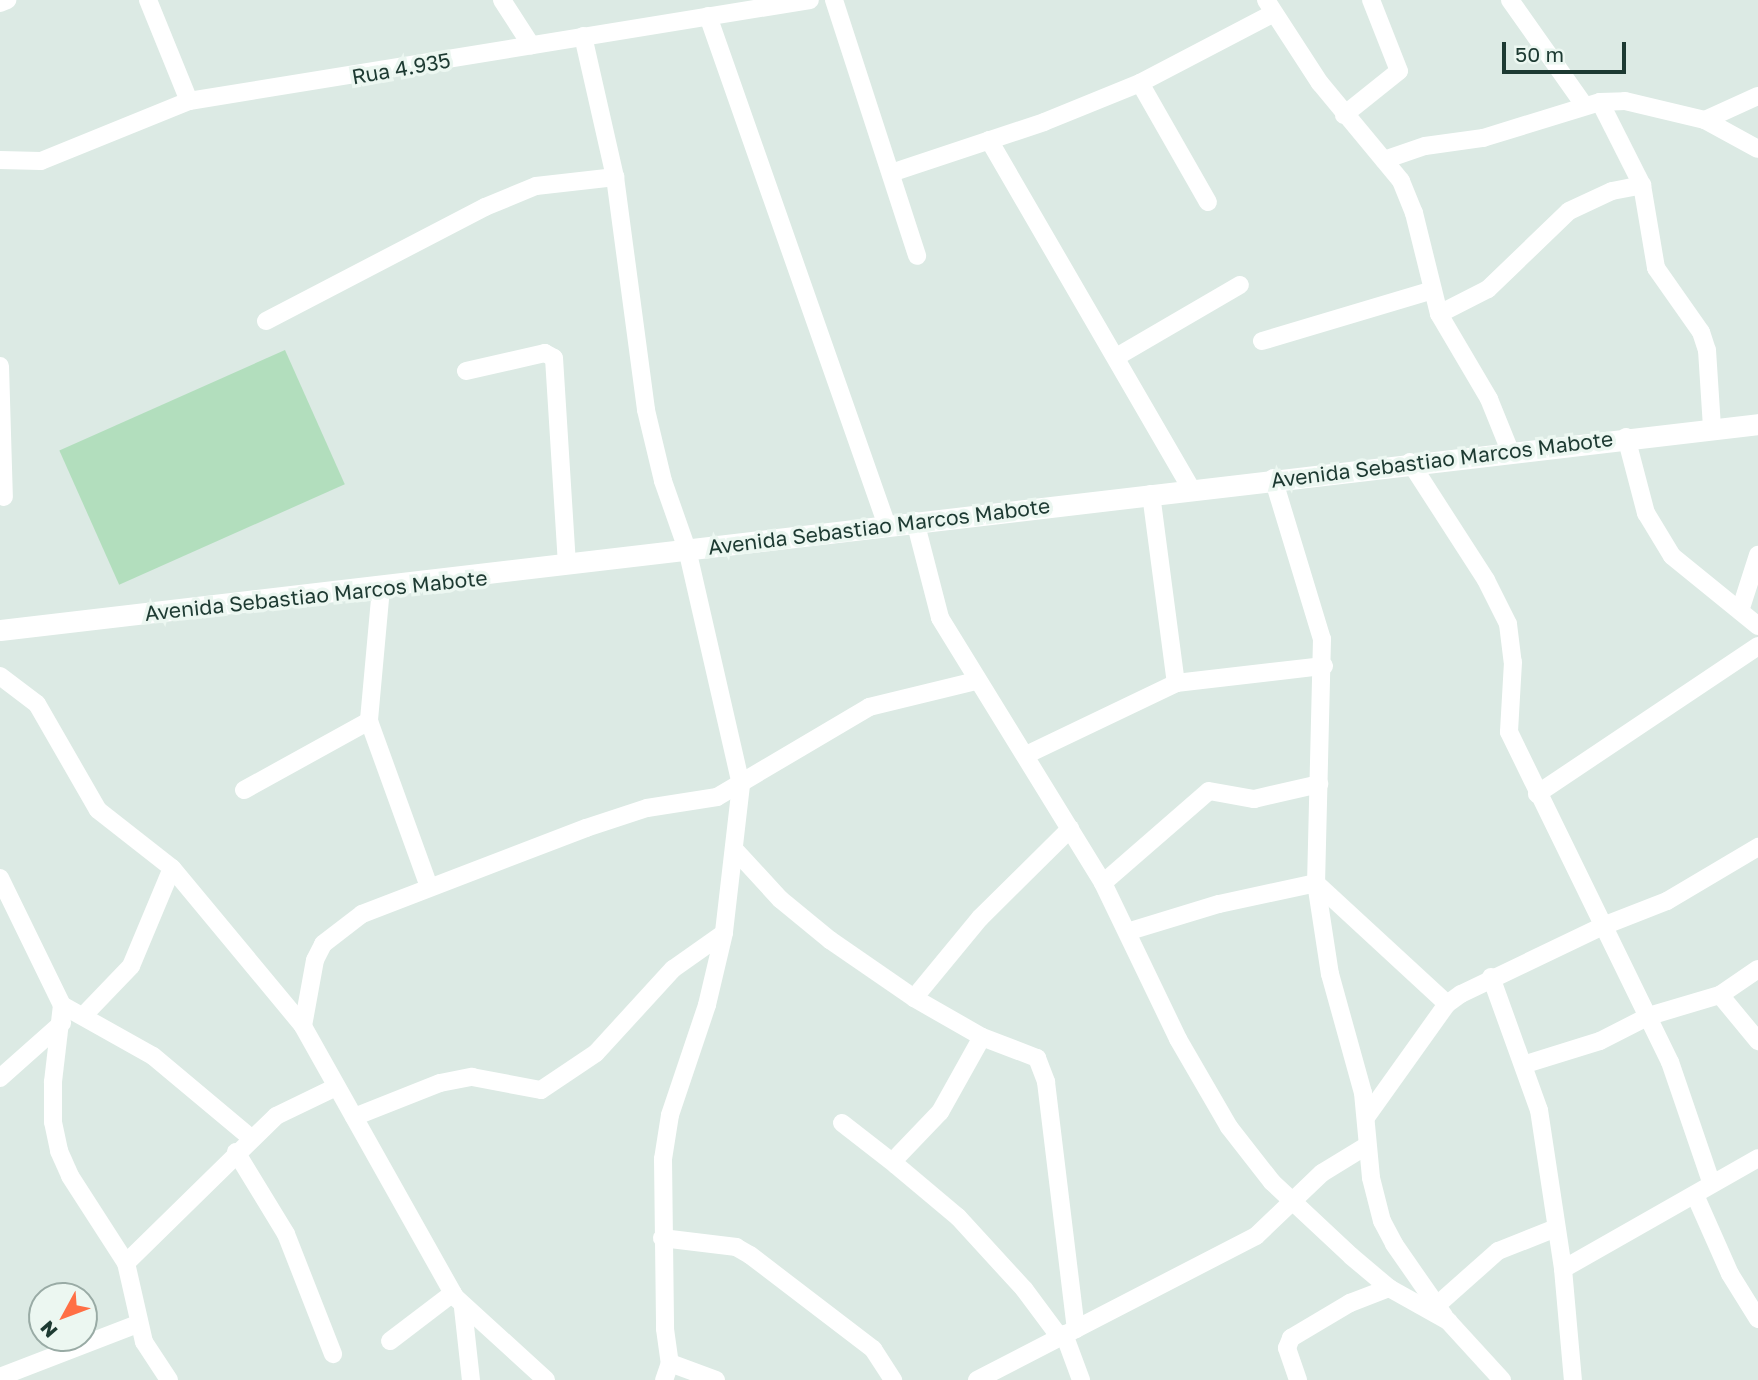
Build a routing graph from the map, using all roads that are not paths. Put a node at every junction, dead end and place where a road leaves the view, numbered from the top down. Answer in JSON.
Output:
{"nodes":[{"id":1,"x":7,"y":0,"type":"edge"},
{"id":2,"x":502,"y":0,"type":"edge"},
{"id":3,"x":804,"y":0,"type":"edge"},
{"id":4,"x":834,"y":0,"type":"edge"},
{"id":5,"x":1371,"y":0,"type":"edge"},
{"id":6,"x":1510,"y":0,"type":"edge"},
{"id":7,"x":155,"y":2,"type":"edge"},
{"id":8,"x":0,"y":4,"type":"edge"},
{"id":9,"x":1270,"y":7,"type":"edge"},
{"id":10,"x":708,"y":16,"type":"junction"},
{"id":11,"x":583,"y":36,"type":"junction"},
{"id":12,"x":531,"y":45,"type":"junction"},
{"id":13,"x":1140,"y":83,"type":"junction"},
{"id":14,"x":1758,"y":96,"type":"edge"},
{"id":15,"x":189,"y":101,"type":"junction"},
{"id":16,"x":1592,"y":103,"type":"junction"},
{"id":17,"x":1345,"y":115,"type":"junction"},
{"id":18,"x":1705,"y":120,"type":"junction"},
{"id":19,"x":989,"y":140,"type":"junction"},
{"id":20,"x":1758,"y":149,"type":"edge"},
{"id":21,"x":0,"y":160,"type":"edge"},
{"id":22,"x":1384,"y":160,"type":"junction"},
{"id":23,"x":891,"y":173,"type":"junction"},
{"id":24,"x":615,"y":177,"type":"junction"},
{"id":25,"x":1642,"y":185,"type":"junction"},
{"id":26,"x":1208,"y":202,"type":"dead end"},
{"id":27,"x":917,"y":256,"type":"dead end"},
{"id":28,"x":1240,"y":285,"type":"dead end"},
{"id":29,"x":1433,"y":290,"type":"junction"},
{"id":30,"x":1439,"y":314,"type":"junction"},
{"id":31,"x":266,"y":321,"type":"dead end"},
{"id":32,"x":1262,"y":341,"type":"dead end"},
{"id":33,"x":1118,"y":356,"type":"junction"},
{"id":34,"x":0,"y":366,"type":"edge"},
{"id":35,"x":466,"y":371,"type":"dead end"},
{"id":36,"x":1758,"y":424,"type":"edge"},
{"id":37,"x":1712,"y":428,"type":"junction"},
{"id":38,"x":1626,"y":437,"type":"junction"},
{"id":39,"x":1510,"y":451,"type":"junction"},
{"id":40,"x":1410,"y":462,"type":"junction"},
{"id":41,"x":1273,"y":478,"type":"junction"},
{"id":42,"x":1192,"y":489,"type":"junction"},
{"id":43,"x":1152,"y":494,"type":"junction"},
{"id":44,"x":4,"y":497,"type":"dead end"},
{"id":45,"x":915,"y":521,"type":"junction"},
{"id":46,"x":886,"y":523,"type":"junction"},
{"id":47,"x":687,"y":549,"type":"junction"},
{"id":48,"x":1758,"y":555,"type":"edge"},
{"id":49,"x":567,"y":565,"type":"junction"},
{"id":50,"x":382,"y":588,"type":"junction"},
{"id":51,"x":1740,"y":611,"type":"junction"},
{"id":52,"x":1758,"y":626,"type":"edge"},
{"id":53,"x":0,"y":630,"type":"edge"},
{"id":54,"x":1758,"y":646,"type":"edge"},
{"id":55,"x":1324,"y":666,"type":"junction"},
{"id":56,"x":0,"y":676,"type":"edge"},
{"id":57,"x":976,"y":681,"type":"junction"},
{"id":58,"x":1176,"y":683,"type":"junction"},
{"id":59,"x":369,"y":722,"type":"junction"},
{"id":60,"x":1027,"y":755,"type":"junction"},
{"id":61,"x":1319,"y":784,"type":"junction"},
{"id":62,"x":741,"y":785,"type":"junction"},
{"id":63,"x":244,"y":790,"type":"dead end"},
{"id":64,"x":1537,"y":794,"type":"junction"},
{"id":65,"x":1070,"y":829,"type":"junction"},
{"id":66,"x":1758,"y":848,"type":"edge"},
{"id":67,"x":735,"y":850,"type":"junction"},
{"id":68,"x":172,"y":868,"type":"junction"},
{"id":69,"x":1103,"y":883,"type":"junction"},
{"id":70,"x":1315,"y":883,"type":"junction"},
{"id":71,"x":1,"y":885,"type":"edge"},
{"id":72,"x":429,"y":887,"type":"junction"},
{"id":73,"x":1603,"y":926,"type":"junction"},
{"id":74,"x":1130,"y":931,"type":"junction"},
{"id":75,"x":724,"y":933,"type":"junction"},
{"id":76,"x":1758,"y":969,"type":"edge"},
{"id":77,"x":1491,"y":977,"type":"junction"},
{"id":78,"x":1720,"y":995,"type":"junction"},
{"id":79,"x":914,"y":998,"type":"junction"},
{"id":80,"x":1447,"y":1004,"type":"junction"},
{"id":81,"x":62,"y":1014,"type":"junction"},
{"id":82,"x":84,"y":1015,"type":"junction"},
{"id":83,"x":1649,"y":1016,"type":"junction"},
{"id":84,"x":303,"y":1026,"type":"junction"},
{"id":85,"x":982,"y":1037,"type":"junction"},
{"id":86,"x":1758,"y":1041,"type":"edge"},
{"id":87,"x":1526,"y":1064,"type":"junction"},
{"id":88,"x":0,"y":1078,"type":"edge"},
{"id":89,"x":336,"y":1087,"type":"junction"},
{"id":90,"x":1367,"y":1116,"type":"junction"},
{"id":91,"x":354,"y":1117,"type":"junction"},
{"id":92,"x":842,"y":1123,"type":"dead end"},
{"id":93,"x":251,"y":1138,"type":"junction"},
{"id":94,"x":1367,"y":1146,"type":"junction"},
{"id":95,"x":236,"y":1152,"type":"junction"},
{"id":96,"x":1758,"y":1158,"type":"edge"},
{"id":97,"x":896,"y":1165,"type":"junction"},
{"id":98,"x":1711,"y":1182,"type":"junction"},
{"id":99,"x":1695,"y":1195,"type":"junction"},
{"id":100,"x":1294,"y":1203,"type":"junction"},
{"id":101,"x":1556,"y":1228,"type":"junction"},
{"id":102,"x":662,"y":1238,"type":"junction"},
{"id":103,"x":125,"y":1263,"type":"junction"},
{"id":104,"x":1563,"y":1269,"type":"junction"},
{"id":105,"x":1389,"y":1288,"type":"junction"},
{"id":106,"x":458,"y":1300,"type":"junction"},
{"id":107,"x":1436,"y":1306,"type":"junction"},
{"id":108,"x":1758,"y":1319,"type":"edge"},
{"id":109,"x":1448,"y":1321,"type":"junction"},
{"id":110,"x":137,"y":1324,"type":"junction"},
{"id":111,"x":1066,"y":1333,"type":"junction"},
{"id":112,"x":390,"y":1340,"type":"dead end"},
{"id":113,"x":332,"y":1354,"type":"dead end"},
{"id":114,"x":667,"y":1371,"type":"edge"},
{"id":115,"x":0,"y":1377,"type":"edge"},
{"id":116,"x":169,"y":1380,"type":"edge"},
{"id":117,"x":471,"y":1380,"type":"edge"},
{"id":118,"x":546,"y":1380,"type":"edge"},
{"id":119,"x":716,"y":1380,"type":"edge"},
{"id":120,"x":893,"y":1380,"type":"edge"},
{"id":121,"x":977,"y":1380,"type":"edge"},
{"id":122,"x":1081,"y":1380,"type":"edge"},
{"id":123,"x":1298,"y":1380,"type":"edge"},
{"id":124,"x":1502,"y":1380,"type":"edge"},
{"id":125,"x":1573,"y":1380,"type":"edge"}],
"edges":[{"from":1,"to":8,"type":"street"},
{"from":2,"to":12,"type":"street"},
{"from":3,"to":10,"type":"street","name":"Rua 4.935"},
{"from":4,"to":23,"type":"street"},
{"from":5,"to":17,"type":"street"},
{"from":6,"to":16,"type":"street"},
{"from":7,"to":15,"type":"street"},
{"from":9,"to":13,"type":"street"},
{"from":9,"to":17,"type":"street"},
{"from":10,"to":11,"type":"street","name":"Rua 4.935"},
{"from":10,"to":46,"type":"street"},
{"from":11,"to":12,"type":"street","name":"Rua 4.935"},
{"from":11,"to":24,"type":"street"},
{"from":12,"to":15,"type":"street","name":"Rua 4.935"},
{"from":13,"to":19,"type":"street"},
{"from":13,"to":26,"type":"street"},
{"from":14,"to":18,"type":"street"},
{"from":15,"to":21,"type":"street","name":"Rua 4.935"},
{"from":16,"to":18,"type":"street"},
{"from":16,"to":22,"type":"street"},
{"from":16,"to":25,"type":"street"},
{"from":17,"to":22,"type":"street"},
{"from":18,"to":20,"type":"street"},
{"from":19,"to":23,"type":"street"},
{"from":19,"to":33,"type":"street"},
{"from":22,"to":29,"type":"street"},
{"from":23,"to":27,"type":"street"},
{"from":24,"to":31,"type":"street"},
{"from":24,"to":47,"type":"street"},
{"from":25,"to":30,"type":"street"},
{"from":25,"to":37,"type":"street"},
{"from":28,"to":33,"type":"street"},
{"from":29,"to":30,"type":"street"},
{"from":29,"to":32,"type":"street"},
{"from":30,"to":39,"type":"street"},
{"from":33,"to":42,"type":"street"},
{"from":34,"to":44,"type":"street"},
{"from":35,"to":49,"type":"street"},
{"from":36,"to":37,"type":"main road","name":"Avenida Sebastiao Marcos Mabote"},
{"from":37,"to":38,"type":"main road","name":"Avenida Sebastiao Marcos Mabote"},
{"from":38,"to":39,"type":"main road","name":"Avenida Sebastiao Marcos Mabote"},
{"from":38,"to":51,"type":"street"},
{"from":39,"to":40,"type":"main road","name":"Avenida Sebastiao Marcos Mabote"},
{"from":40,"to":41,"type":"main road","name":"Avenida Sebastiao Marcos Mabote"},
{"from":40,"to":64,"type":"street"},
{"from":41,"to":42,"type":"main road","name":"Avenida Sebastiao Marcos Mabote"},
{"from":41,"to":55,"type":"street"},
{"from":42,"to":43,"type":"main road","name":"Avenida Sebastiao Marcos Mabote"},
{"from":43,"to":45,"type":"main road","name":"Avenida Sebastiao Marcos Mabote"},
{"from":43,"to":58,"type":"street"},
{"from":45,"to":46,"type":"main road","name":"Avenida Sebastiao Marcos Mabote"},
{"from":45,"to":57,"type":"street"},
{"from":46,"to":47,"type":"main road","name":"Avenida Sebastiao Marcos Mabote"},
{"from":47,"to":49,"type":"main road","name":"Avenida Sebastiao Marcos Mabote"},
{"from":47,"to":62,"type":"street"},
{"from":48,"to":51,"type":"street"},
{"from":49,"to":50,"type":"main road","name":"Avenida Sebastiao Marcos Mabote"},
{"from":50,"to":53,"type":"main road","name":"Avenida Sebastiao Marcos Mabote"},
{"from":50,"to":59,"type":"street"},
{"from":51,"to":52,"type":"street"},
{"from":54,"to":64,"type":"street"},
{"from":55,"to":58,"type":"street"},
{"from":55,"to":61,"type":"street"},
{"from":56,"to":68,"type":"street"},
{"from":57,"to":60,"type":"street"},
{"from":57,"to":62,"type":"street"},
{"from":58,"to":60,"type":"street"},
{"from":59,"to":63,"type":"street"},
{"from":59,"to":72,"type":"street"},
{"from":60,"to":65,"type":"street"},
{"from":61,"to":69,"type":"street"},
{"from":61,"to":70,"type":"street"},
{"from":62,"to":67,"type":"street"},
{"from":62,"to":72,"type":"street"},
{"from":64,"to":73,"type":"street"},
{"from":65,"to":69,"type":"street"},
{"from":65,"to":79,"type":"street"},
{"from":66,"to":73,"type":"street"},
{"from":67,"to":75,"type":"street"},
{"from":67,"to":79,"type":"street"},
{"from":68,"to":82,"type":"street"},
{"from":68,"to":84,"type":"street"},
{"from":69,"to":74,"type":"street"},
{"from":70,"to":74,"type":"street"},
{"from":70,"to":80,"type":"street"},
{"from":70,"to":90,"type":"street"},
{"from":71,"to":81,"type":"street"},
{"from":72,"to":84,"type":"street"},
{"from":73,"to":77,"type":"street"},
{"from":73,"to":83,"type":"street"},
{"from":74,"to":100,"type":"street"},
{"from":75,"to":91,"type":"street"},
{"from":75,"to":102,"type":"street"},
{"from":76,"to":78,"type":"street"},
{"from":77,"to":80,"type":"street"},
{"from":77,"to":87,"type":"street"},
{"from":78,"to":83,"type":"street"},
{"from":78,"to":86,"type":"street"},
{"from":79,"to":85,"type":"street"},
{"from":80,"to":90,"type":"street"},
{"from":81,"to":82,"type":"street"},
{"from":81,"to":88,"type":"street"},
{"from":81,"to":103,"type":"street"},
{"from":82,"to":93,"type":"street"},
{"from":83,"to":87,"type":"street"},
{"from":83,"to":98,"type":"street"},
{"from":84,"to":89,"type":"street"},
{"from":85,"to":97,"type":"street"},
{"from":85,"to":111,"type":"street"},
{"from":87,"to":101,"type":"street"},
{"from":89,"to":91,"type":"street"},
{"from":89,"to":93,"type":"street"},
{"from":90,"to":94,"type":"street"},
{"from":91,"to":106,"type":"street"},
{"from":92,"to":97,"type":"street"},
{"from":93,"to":95,"type":"street"},
{"from":94,"to":100,"type":"street"},
{"from":94,"to":107,"type":"street"},
{"from":95,"to":103,"type":"street"},
{"from":95,"to":113,"type":"street"},
{"from":96,"to":98,"type":"street"},
{"from":97,"to":111,"type":"street"},
{"from":98,"to":99,"type":"street"},
{"from":99,"to":104,"type":"street"},
{"from":99,"to":108,"type":"street"},
{"from":100,"to":105,"type":"street"},
{"from":100,"to":111,"type":"street"},
{"from":101,"to":104,"type":"street"},
{"from":101,"to":107,"type":"street"},
{"from":102,"to":114,"type":"street"},
{"from":102,"to":120,"type":"street"},
{"from":103,"to":110,"type":"street"},
{"from":104,"to":125,"type":"street"},
{"from":105,"to":109,"type":"street"},
{"from":105,"to":123,"type":"street"},
{"from":106,"to":112,"type":"street"},
{"from":106,"to":117,"type":"street"},
{"from":106,"to":118,"type":"street"},
{"from":107,"to":109,"type":"street"},
{"from":109,"to":124,"type":"street"},
{"from":110,"to":115,"type":"street"},
{"from":110,"to":116,"type":"street"},
{"from":111,"to":121,"type":"street"},
{"from":111,"to":122,"type":"street"},
{"from":114,"to":119,"type":"street"}]}
